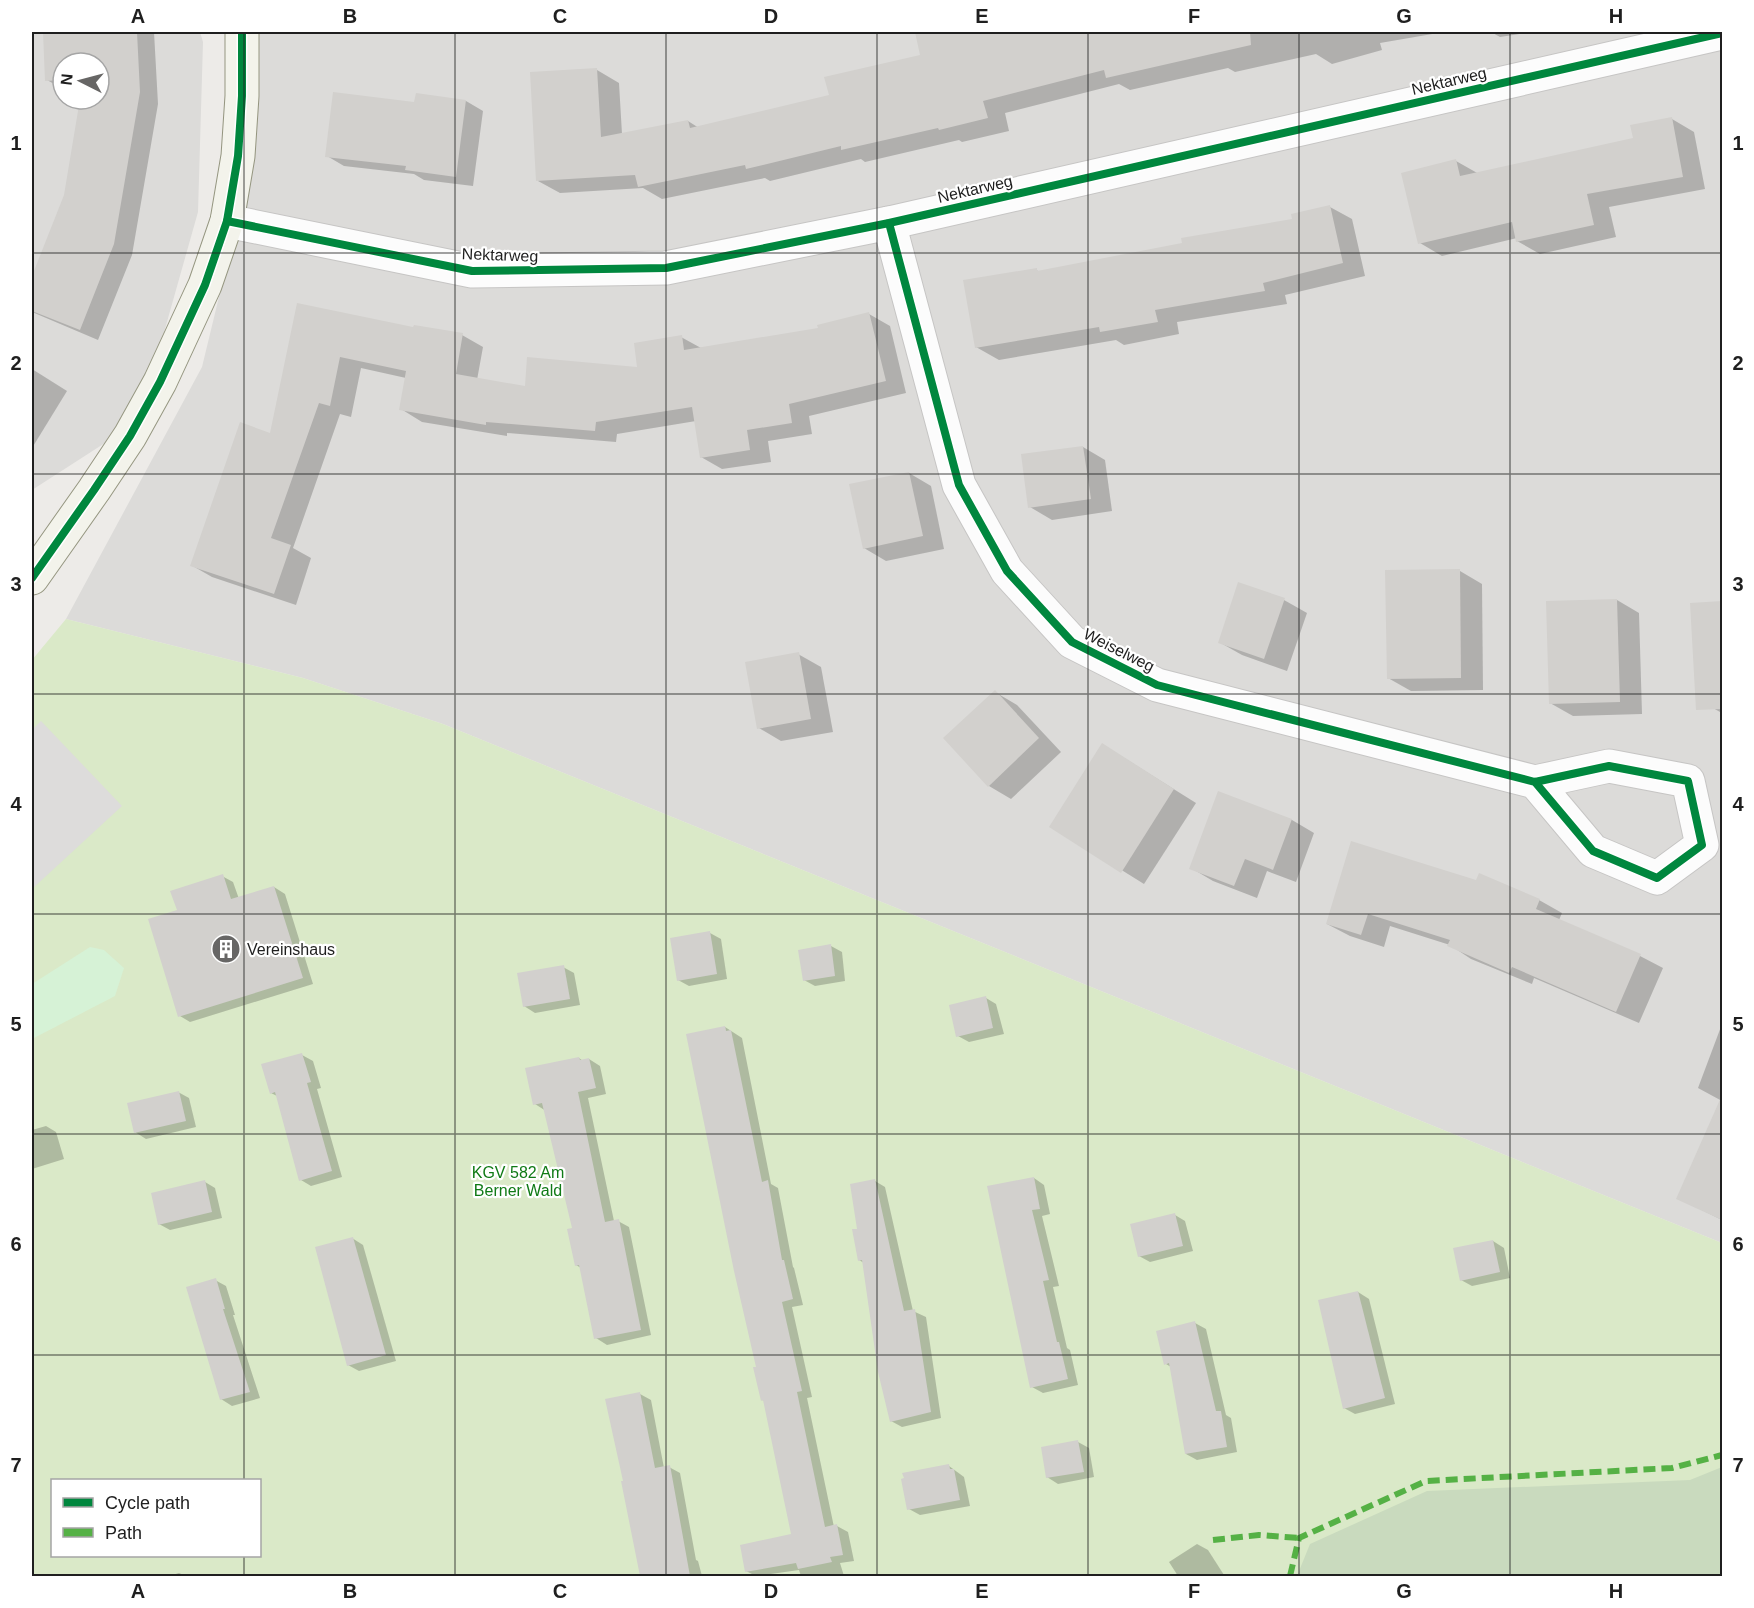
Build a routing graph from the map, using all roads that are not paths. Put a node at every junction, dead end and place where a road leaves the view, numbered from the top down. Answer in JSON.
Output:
{"nodes":[{"id":1,"x":242,"y":32,"type":"edge"},
{"id":2,"x":1722,"y":33,"type":"edge"},
{"id":3,"x":226,"y":221,"type":"junction"},
{"id":4,"x":889,"y":222,"type":"junction"},
{"id":5,"x":32,"y":578,"type":"edge"},
{"id":6,"x":1535,"y":782,"type":"junction"}],
"edges":[{"from":1,"to":3,"type":"street"},
{"from":2,"to":4,"type":"street","name":"Nektarweg"},
{"from":3,"to":4,"type":"street","name":"Nektarweg"},
{"from":3,"to":5,"type":"street"},
{"from":4,"to":6,"type":"street","name":"Weiselweg"},
{"from":6,"to":6,"type":"street","name":"Weiselweg"}]}
